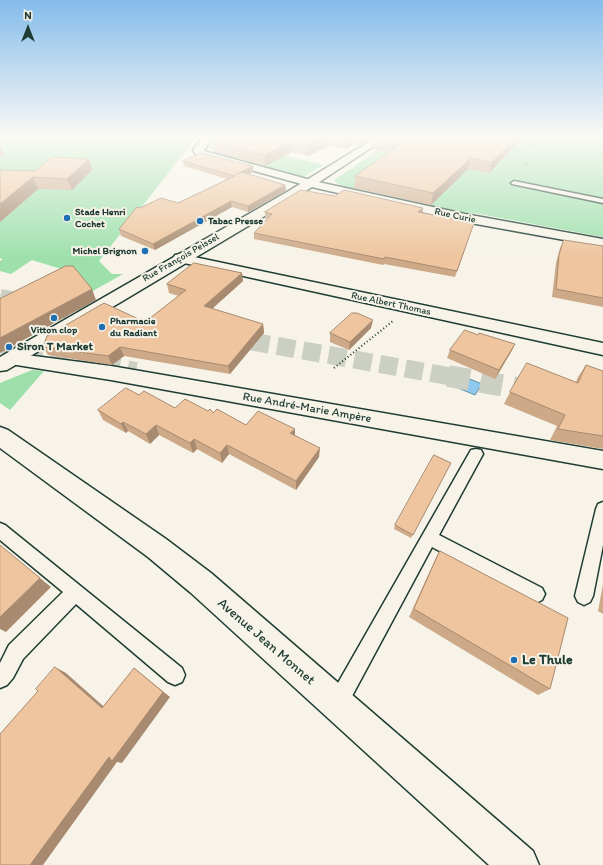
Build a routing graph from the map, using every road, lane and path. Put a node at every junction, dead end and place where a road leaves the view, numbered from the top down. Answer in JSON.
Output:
{"nodes":[{"id":1,"x":289,"y":178,"type":"edge"},
{"id":2,"x":318,"y":178,"type":"edge"},
{"id":3,"x":514,"y":183,"type":"dead end"},
{"id":4,"x":309,"y":184,"type":"junction"},
{"id":5,"x":603,"y":201,"type":"edge"},
{"id":6,"x":603,"y":243,"type":"edge"},
{"id":7,"x":180,"y":258,"type":"junction"},
{"id":8,"x":410,"y":308,"type":"junction"},
{"id":9,"x":603,"y":349,"type":"edge"},
{"id":10,"x":5,"y":362,"type":"edge"},
{"id":11,"x":334,"y":368,"type":"dead end"},
{"id":12,"x":0,"y":436,"type":"edge"},
{"id":13,"x":476,"y":454,"type":"dead end"},
{"id":14,"x":603,"y":460,"type":"edge"},
{"id":15,"x":603,"y":509,"type":"edge"},
{"id":16,"x":0,"y":530,"type":"edge"},
{"id":17,"x":430,"y":538,"type":"junction"},
{"id":18,"x":76,"y":592,"type":"junction"},
{"id":19,"x":536,"y":594,"type":"dead end"},
{"id":20,"x":584,"y":596,"type":"dead end"},
{"id":21,"x":2,"y":671,"type":"edge"},
{"id":22,"x":174,"y":675,"type":"dead end"},
{"id":23,"x":337,"y":704,"type":"junction"},
{"id":24,"x":519,"y":865,"type":"edge"}],
"edges":[{"from":1,"to":4,"type":"street","name":"Rue Curie"},
{"from":2,"to":4,"type":"street","name":"Rue François Peissel"},
{"from":3,"to":5,"type":"lane"},
{"from":4,"to":6,"type":"street","name":"Rue Curie"},
{"from":4,"to":7,"type":"street","name":"Rue François Peissel"},
{"from":7,"to":8,"type":"street","name":"Rue Albert Thomas"},
{"from":7,"to":10,"type":"street","name":"Rue François Peissel"},
{"from":8,"to":9,"type":"street","name":"Rue Albert Thomas"},
{"from":8,"to":11,"type":"path"},
{"from":10,"to":14,"type":"street","name":"Rue André-Marie Ampère"},
{"from":12,"to":23,"type":"street","name":"Avenue Jean Monnet"},
{"from":13,"to":17,"type":"lane"},
{"from":15,"to":20,"type":"lane"},
{"from":16,"to":18,"type":"lane"},
{"from":17,"to":19,"type":"lane"},
{"from":17,"to":23,"type":"lane"},
{"from":18,"to":21,"type":"lane"},
{"from":18,"to":22,"type":"lane"},
{"from":23,"to":24,"type":"street","name":"Avenue Jean Monnet"}]}
